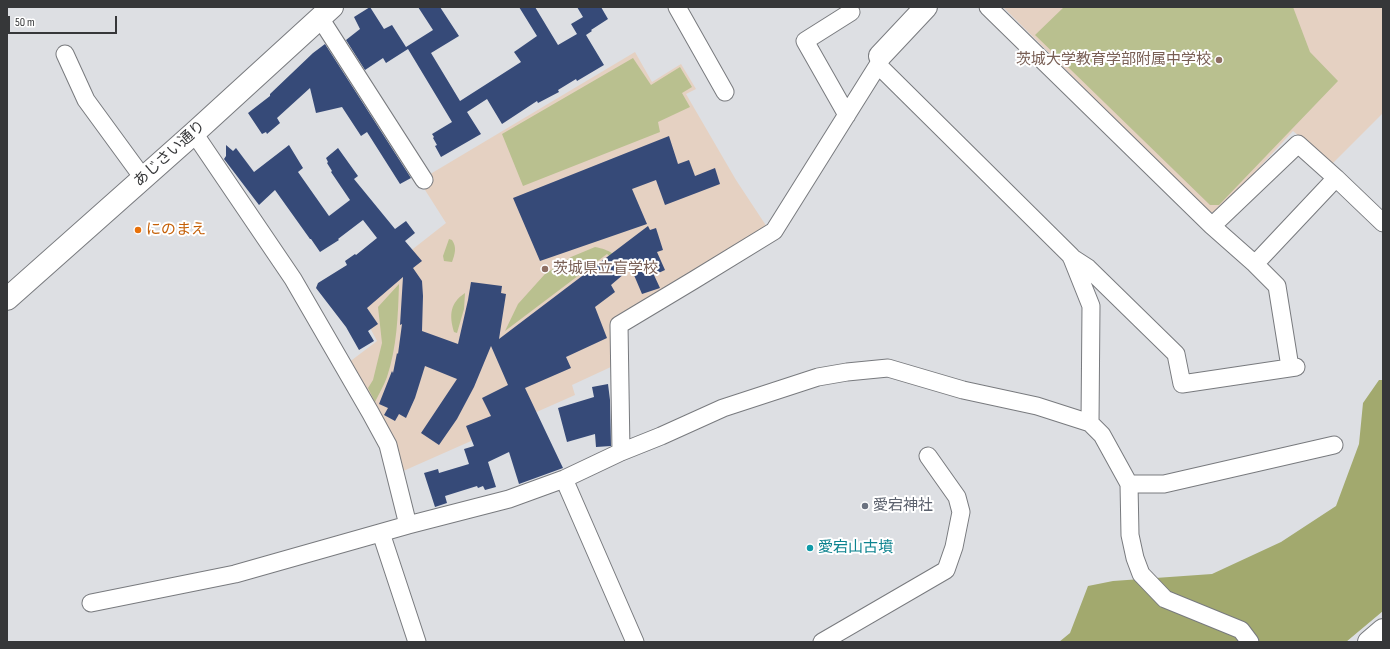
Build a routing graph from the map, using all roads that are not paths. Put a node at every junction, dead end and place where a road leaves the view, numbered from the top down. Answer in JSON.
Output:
{"nodes":[{"id":1,"x":677,"y":7,"type":"edge"},
{"id":2,"x":926,"y":7,"type":"edge"},
{"id":3,"x":988,"y":7,"type":"edge"},
{"id":4,"x":851,"y":12,"type":"dead end"},
{"id":5,"x":326,"y":13,"type":"edge"},
{"id":6,"x":65,"y":54,"type":"dead end"},
{"id":7,"x":879,"y":60,"type":"junction"},
{"id":8,"x":725,"y":92,"type":"dead end"},
{"id":9,"x":847,"y":115,"type":"junction"},
{"id":10,"x":194,"y":133,"type":"junction"},
{"id":11,"x":143,"y":178,"type":"junction"},
{"id":12,"x":1336,"y":178,"type":"junction"},
{"id":13,"x":424,"y":180,"type":"dead end"},
{"id":14,"x":1383,"y":224,"type":"edge"},
{"id":15,"x":1212,"y":226,"type":"junction"},
{"id":16,"x":1071,"y":256,"type":"junction"},
{"id":17,"x":1255,"y":264,"type":"junction"},
{"id":18,"x":7,"y":299,"type":"edge"},
{"id":19,"x":1090,"y":423,"type":"junction"},
{"id":20,"x":1334,"y":445,"type":"dead end"},
{"id":21,"x":621,"y":452,"type":"junction"},
{"id":22,"x":928,"y":456,"type":"dead end"},
{"id":23,"x":564,"y":480,"type":"junction"},
{"id":24,"x":1129,"y":484,"type":"junction"},
{"id":25,"x":408,"y":525,"type":"junction"},
{"id":26,"x":380,"y":533,"type":"junction"},
{"id":27,"x":91,"y":603,"type":"dead end"},
{"id":28,"x":1383,"y":630,"type":"edge"},
{"id":29,"x":417,"y":642,"type":"edge"},
{"id":30,"x":635,"y":642,"type":"edge"},
{"id":31,"x":822,"y":642,"type":"edge"},
{"id":32,"x":1250,"y":642,"type":"edge"},
{"id":33,"x":1369,"y":642,"type":"edge"}],
"edges":[{"from":1,"to":8,"type":"street"},
{"from":2,"to":7,"type":"main road"},
{"from":3,"to":15,"type":"street"},
{"from":4,"to":9,"type":"street"},
{"from":5,"to":10,"type":"main road","name":"あじさい通り"},
{"from":5,"to":13,"type":"street"},
{"from":6,"to":11,"type":"street"},
{"from":7,"to":9,"type":"street"},
{"from":7,"to":16,"type":"street"},
{"from":9,"to":21,"type":"street"},
{"from":10,"to":11,"type":"main road","name":"あじさい通り"},
{"from":10,"to":25,"type":"street"},
{"from":11,"to":18,"type":"main road","name":"あじさい通り"},
{"from":12,"to":14,"type":"street"},
{"from":12,"to":15,"type":"street"},
{"from":12,"to":17,"type":"street"},
{"from":15,"to":17,"type":"street"},
{"from":16,"to":17,"type":"street"},
{"from":16,"to":19,"type":"street"},
{"from":19,"to":21,"type":"street"},
{"from":19,"to":24,"type":"street"},
{"from":20,"to":24,"type":"street"},
{"from":21,"to":23,"type":"street"},
{"from":22,"to":31,"type":"street"},
{"from":23,"to":25,"type":"street"},
{"from":23,"to":30,"type":"street"},
{"from":24,"to":32,"type":"street"},
{"from":25,"to":26,"type":"street"},
{"from":26,"to":27,"type":"street"},
{"from":26,"to":29,"type":"street"},
{"from":28,"to":33,"type":"main road"}]}
